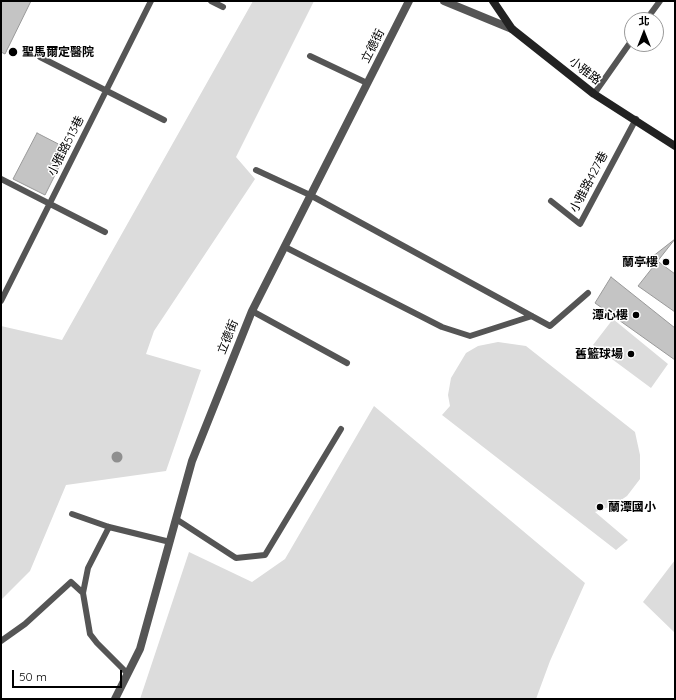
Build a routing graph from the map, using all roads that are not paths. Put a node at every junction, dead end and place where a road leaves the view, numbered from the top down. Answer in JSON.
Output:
{"nodes":[{"id":1,"x":151,"y":1,"type":"edge"},
{"id":2,"x":211,"y":1,"type":"edge"},
{"id":3,"x":409,"y":1,"type":"edge"},
{"id":4,"x":444,"y":1,"type":"edge"},
{"id":5,"x":493,"y":1,"type":"edge"},
{"id":6,"x":660,"y":1,"type":"edge"},
{"id":7,"x":223,"y":7,"type":"dead end"},
{"id":8,"x":652,"y":12,"type":"edge"},
{"id":9,"x":512,"y":29,"type":"junction"},
{"id":10,"x":624,"y":51,"type":"edge"},
{"id":11,"x":310,"y":56,"type":"dead end"},
{"id":12,"x":40,"y":57,"type":"dead end"},
{"id":13,"x":367,"y":83,"type":"junction"},
{"id":14,"x":106,"y":91,"type":"junction"},
{"id":15,"x":594,"y":94,"type":"junction"},
{"id":16,"x":636,"y":119,"type":"junction"},
{"id":17,"x":164,"y":120,"type":"dead end"},
{"id":18,"x":675,"y":146,"type":"edge"},
{"id":19,"x":256,"y":170,"type":"dead end"},
{"id":20,"x":1,"y":180,"type":"edge"},
{"id":21,"x":310,"y":195,"type":"junction"},
{"id":22,"x":551,"y":201,"type":"dead end"},
{"id":23,"x":49,"y":204,"type":"junction"},
{"id":24,"x":106,"y":232,"type":"dead end"},
{"id":25,"x":285,"y":247,"type":"junction"},
{"id":26,"x":588,"y":293,"type":"dead end"},
{"id":27,"x":1,"y":301,"type":"edge"},
{"id":28,"x":252,"y":311,"type":"junction"},
{"id":29,"x":532,"y":316,"type":"junction"},
{"id":30,"x":347,"y":363,"type":"dead end"},
{"id":31,"x":341,"y":429,"type":"dead end"},
{"id":32,"x":72,"y":514,"type":"dead end"},
{"id":33,"x":176,"y":519,"type":"junction"},
{"id":34,"x":110,"y":527,"type":"junction"},
{"id":35,"x":170,"y":542,"type":"junction"},
{"id":36,"x":83,"y":593,"type":"junction"},
{"id":37,"x":1,"y":641,"type":"edge"},
{"id":38,"x":127,"y":673,"type":"junction"},
{"id":39,"x":115,"y":699,"type":"edge"}],
"edges":[{"from":1,"to":14,"type":"lane","name":"小雅路513巷"},
{"from":2,"to":7,"type":"lane"},
{"from":3,"to":13,"type":"street","name":"立德街"},
{"from":4,"to":9,"type":"street"},
{"from":5,"to":9,"type":"street","name":"小雅路"},
{"from":6,"to":8,"type":"lane"},
{"from":9,"to":15,"type":"street","name":"小雅路"},
{"from":10,"to":15,"type":"lane"},
{"from":11,"to":13,"type":"lane"},
{"from":12,"to":14,"type":"lane"},
{"from":13,"to":21,"type":"street","name":"立德街"},
{"from":14,"to":17,"type":"lane"},
{"from":14,"to":23,"type":"lane","name":"小雅路513巷"},
{"from":15,"to":16,"type":"street","name":"小雅路"},
{"from":16,"to":18,"type":"street","name":"小雅路"},
{"from":16,"to":22,"type":"lane","name":"小雅路427巷"},
{"from":19,"to":21,"type":"lane"},
{"from":20,"to":23,"type":"lane"},
{"from":21,"to":25,"type":"street","name":"立德街"},
{"from":21,"to":29,"type":"lane"},
{"from":23,"to":24,"type":"lane"},
{"from":23,"to":27,"type":"lane","name":"小雅路513巷"},
{"from":25,"to":28,"type":"street","name":"立德街"},
{"from":25,"to":29,"type":"lane"},
{"from":26,"to":29,"type":"lane"},
{"from":28,"to":30,"type":"lane"},
{"from":28,"to":33,"type":"street","name":"立德街"},
{"from":31,"to":33,"type":"lane"},
{"from":32,"to":34,"type":"lane"},
{"from":33,"to":35,"type":"street","name":"立德街"},
{"from":34,"to":35,"type":"lane"},
{"from":34,"to":36,"type":"lane"},
{"from":35,"to":38,"type":"street","name":"立德街"},
{"from":36,"to":37,"type":"lane"},
{"from":36,"to":38,"type":"lane"},
{"from":38,"to":39,"type":"street","name":"立德街"}]}
